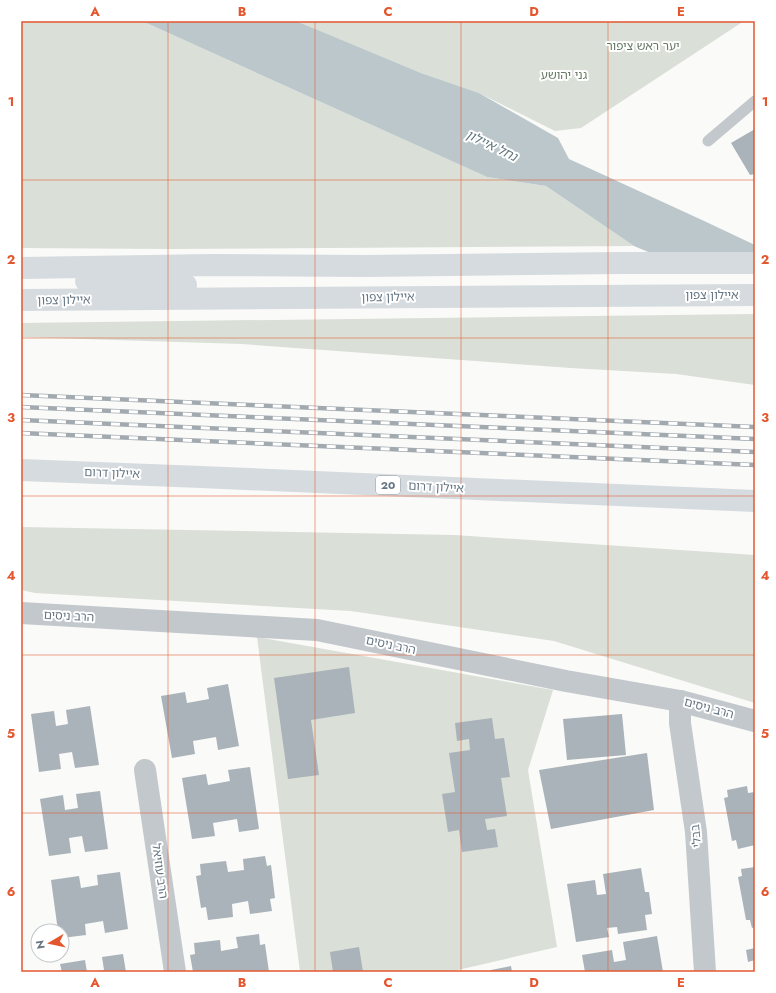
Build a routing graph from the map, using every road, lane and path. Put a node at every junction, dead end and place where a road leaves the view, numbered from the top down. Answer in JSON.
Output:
{"nodes":[{"id":1,"x":755,"y":101,"type":"edge"},
{"id":2,"x":708,"y":141,"type":"dead end"},
{"id":3,"x":755,"y":263,"type":"edge"},
{"id":4,"x":21,"y":268,"type":"edge"},
{"id":5,"x":21,"y":278,"type":"edge"},
{"id":6,"x":755,"y":295,"type":"edge"},
{"id":7,"x":434,"y":297,"type":"junction"},
{"id":8,"x":21,"y":300,"type":"edge"},
{"id":9,"x":21,"y":470,"type":"edge"},
{"id":10,"x":755,"y":501,"type":"edge"},
{"id":11,"x":21,"y":613,"type":"edge"},
{"id":12,"x":680,"y":701,"type":"junction"},
{"id":13,"x":755,"y":721,"type":"edge"},
{"id":14,"x":145,"y":770,"type":"dead end"},
{"id":15,"x":175,"y":972,"type":"edge"},
{"id":16,"x":705,"y":972,"type":"edge"}],
"edges":[{"from":1,"to":2,"type":"lane"},
{"from":3,"to":4,"type":"highway"},
{"from":5,"to":7,"type":"highway"},
{"from":6,"to":7,"type":"highway","name":"איילון צפון"},
{"from":7,"to":8,"type":"highway","name":"איילון צפון"},
{"from":9,"to":10,"type":"highway","name":"איילון דרום","number":"20"},
{"from":11,"to":12,"type":"street","name":"הרב ניסים"},
{"from":12,"to":13,"type":"street","name":"הרב ניסים"},
{"from":12,"to":16,"type":"street","name":"בבלי"},
{"from":14,"to":15,"type":"street","name":"הרב עוזיאל"}]}
